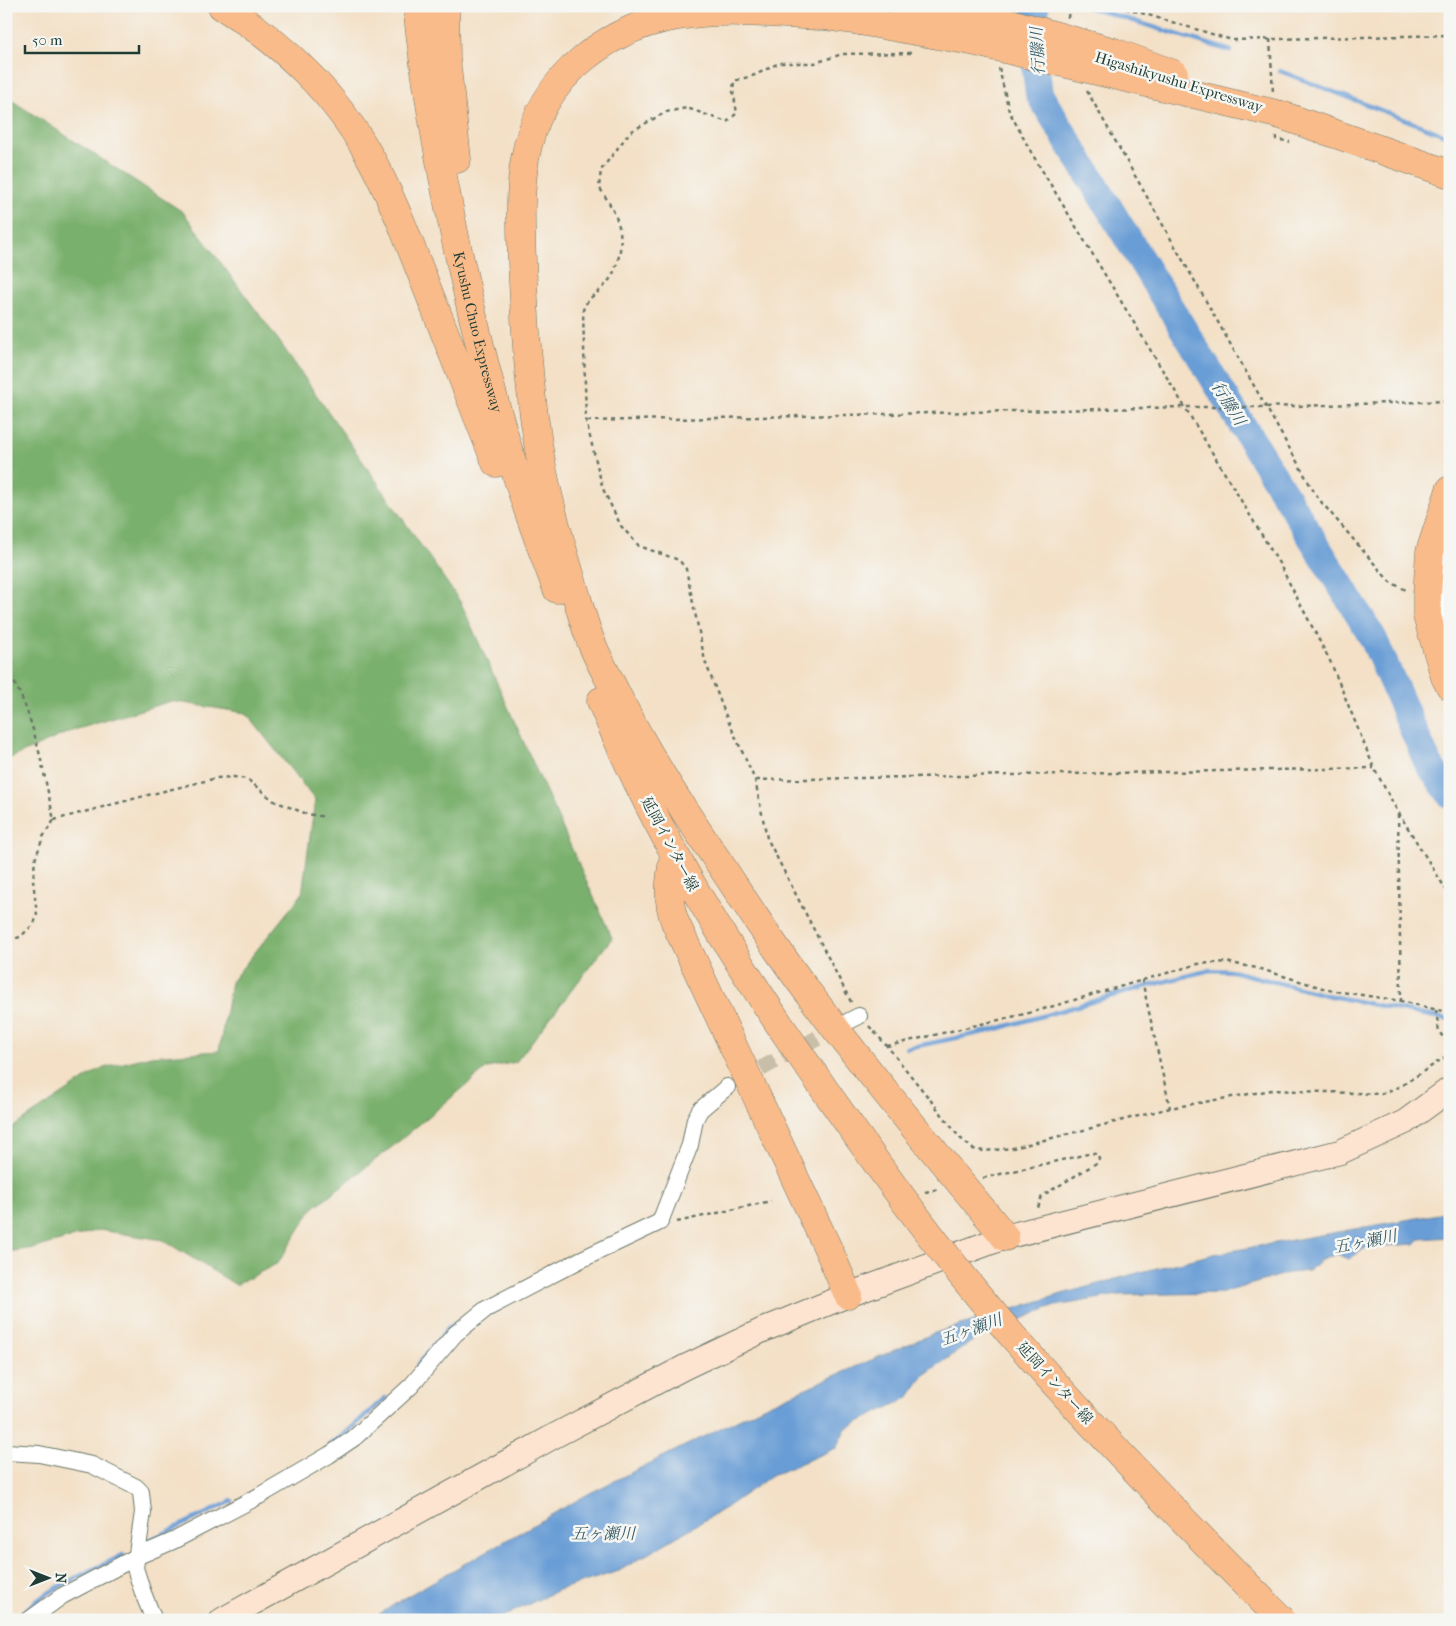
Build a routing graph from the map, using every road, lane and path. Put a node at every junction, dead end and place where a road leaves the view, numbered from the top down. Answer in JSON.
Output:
{"nodes":[{"id":1,"x":222,"y":6,"type":"edge"},
{"id":2,"x":417,"y":6,"type":"edge"},
{"id":3,"x":432,"y":6,"type":"edge"},
{"id":4,"x":445,"y":6,"type":"edge"},
{"id":5,"x":752,"y":6,"type":"edge"},
{"id":6,"x":904,"y":6,"type":"edge"},
{"id":7,"x":950,"y":6,"type":"edge"},
{"id":8,"x":1068,"y":6,"type":"edge"},
{"id":9,"x":1118,"y":6,"type":"edge"},
{"id":10,"x":820,"y":16,"type":"junction"},
{"id":11,"x":1068,"y":26,"type":"dead end"},
{"id":12,"x":1450,"y":35,"type":"edge"},
{"id":13,"x":916,"y":53,"type":"dead end"},
{"id":14,"x":998,"y":67,"type":"dead end"},
{"id":15,"x":1086,"y":89,"type":"dead end"},
{"id":16,"x":1221,"y":95,"type":"junction"},
{"id":17,"x":1281,"y":114,"type":"junction"},
{"id":18,"x":1450,"y":174,"type":"edge"},
{"id":19,"x":461,"y":188,"type":"junction"},
{"id":20,"x":1450,"y":400,"type":"edge"},
{"id":21,"x":1186,"y":407,"type":"junction"},
{"id":22,"x":1265,"y":407,"type":"junction"},
{"id":23,"x":586,"y":421,"type":"junction"},
{"id":24,"x":1450,"y":490,"type":"edge"},
{"id":25,"x":1450,"y":547,"type":"edge"},
{"id":26,"x":1427,"y":595,"type":"junction"},
{"id":27,"x":586,"y":646,"type":"junction"},
{"id":28,"x":1450,"y":652,"type":"edge"},
{"id":29,"x":6,"y":669,"type":"edge"},
{"id":30,"x":1450,"y":686,"type":"edge"},
{"id":31,"x":1374,"y":768,"type":"junction"},
{"id":32,"x":755,"y":780,"type":"junction"},
{"id":33,"x":1398,"y":812,"type":"junction"},
{"id":34,"x":326,"y":817,"type":"dead end"},
{"id":35,"x":54,"y":820,"type":"junction"},
{"id":36,"x":674,"y":854,"type":"junction"},
{"id":37,"x":1450,"y":896,"type":"edge"},
{"id":38,"x":6,"y":941,"type":"edge"},
{"id":39,"x":1142,"y":980,"type":"junction"},
{"id":40,"x":1401,"y":1002,"type":"junction"},
{"id":41,"x":1436,"y":1010,"type":"junction"},
{"id":42,"x":1450,"y":1013,"type":"edge"},
{"id":43,"x":781,"y":1027,"type":"junction"},
{"id":44,"x":1450,"y":1045,"type":"edge"},
{"id":45,"x":888,"y":1046,"type":"junction"},
{"id":46,"x":1450,"y":1054,"type":"edge"},
{"id":47,"x":728,"y":1087,"type":"tunnel mouth"},
{"id":48,"x":1450,"y":1089,"type":"edge"},
{"id":49,"x":1170,"y":1108,"type":"junction"},
{"id":50,"x":979,"y":1180,"type":"dead end"},
{"id":51,"x":941,"y":1188,"type":"dead end"},
{"id":52,"x":922,"y":1193,"type":"dead end"},
{"id":53,"x":771,"y":1201,"type":"dead end"},
{"id":54,"x":660,"y":1222,"type":"junction"},
{"id":55,"x":1031,"y":1230,"type":"junction"},
{"id":56,"x":1004,"y":1237,"type":"junction"},
{"id":57,"x":848,"y":1295,"type":"junction"},
{"id":58,"x":6,"y":1452,"type":"edge"},
{"id":59,"x":136,"y":1557,"type":"junction"},
{"id":60,"x":29,"y":1620,"type":"edge"},
{"id":61,"x":154,"y":1620,"type":"edge"},
{"id":62,"x":222,"y":1620,"type":"edge"},
{"id":63,"x":1282,"y":1620,"type":"edge"}],
"edges":[{"from":1,"to":27,"type":"highway"},
{"from":2,"to":27,"type":"highway","name":"Kyushu Chuo Expressway"},
{"from":3,"to":19,"type":"highway","name":"Kyushu Chuo Expressway"},
{"from":4,"to":19,"type":"highway"},
{"from":5,"to":10,"type":"highway"},
{"from":6,"to":16,"type":"highway","name":"Higashikyushu Expressway","bridge":true},
{"from":7,"to":16,"type":"highway","bridge":true},
{"from":8,"to":11,"type":"path"},
{"from":9,"to":12,"type":"path"},
{"from":10,"to":17,"type":"highway","bridge":true},
{"from":10,"to":27,"type":"highway"},
{"from":13,"to":23,"type":"path"},
{"from":14,"to":21,"type":"path"},
{"from":15,"to":22,"type":"path"},
{"from":16,"to":17,"type":"highway","name":"Higashikyushu Expressway","bridge":true},
{"from":17,"to":18,"type":"highway","name":"Higashikyushu Expressway"},
{"from":19,"to":27,"type":"highway","name":"Kyushu Chuo Expressway"},
{"from":20,"to":22,"type":"path"},
{"from":21,"to":22,"type":"path"},
{"from":21,"to":23,"type":"path"},
{"from":21,"to":31,"type":"path"},
{"from":22,"to":26,"type":"path"},
{"from":23,"to":32,"type":"path"},
{"from":24,"to":26,"type":"highway"},
{"from":25,"to":28,"type":"street"},
{"from":26,"to":30,"type":"highway"},
{"from":27,"to":36,"type":"highway","name":"延岡インター線"},
{"from":27,"to":43,"type":"highway","name":"延岡インター線"},
{"from":27,"to":56,"type":"highway"},
{"from":29,"to":35,"type":"path"},
{"from":31,"to":32,"type":"path"},
{"from":31,"to":33,"type":"path"},
{"from":32,"to":45,"type":"path"},
{"from":33,"to":37,"type":"path"},
{"from":33,"to":40,"type":"path"},
{"from":34,"to":35,"type":"path"},
{"from":35,"to":38,"type":"path"},
{"from":36,"to":43,"type":"highway","name":"延岡インター線"},
{"from":36,"to":57,"type":"highway"},
{"from":39,"to":40,"type":"path"},
{"from":39,"to":45,"type":"path"},
{"from":39,"to":49,"type":"path"},
{"from":40,"to":41,"type":"path"},
{"from":41,"to":42,"type":"path"},
{"from":41,"to":44,"type":"path"},
{"from":43,"to":63,"type":"highway","name":"延岡インター線","bridge":true},
{"from":45,"to":49,"type":"path"},
{"from":46,"to":49,"type":"path"},
{"from":47,"to":54,"type":"street"},
{"from":48,"to":55,"type":"street"},
{"from":50,"to":55,"type":"path"},
{"from":51,"to":52,"type":"path"},
{"from":53,"to":54,"type":"path"},
{"from":54,"to":59,"type":"street"},
{"from":55,"to":56,"type":"street"},
{"from":56,"to":57,"type":"street"},
{"from":57,"to":62,"type":"street"},
{"from":58,"to":59,"type":"street"},
{"from":59,"to":60,"type":"street"},
{"from":59,"to":61,"type":"street"}]}
